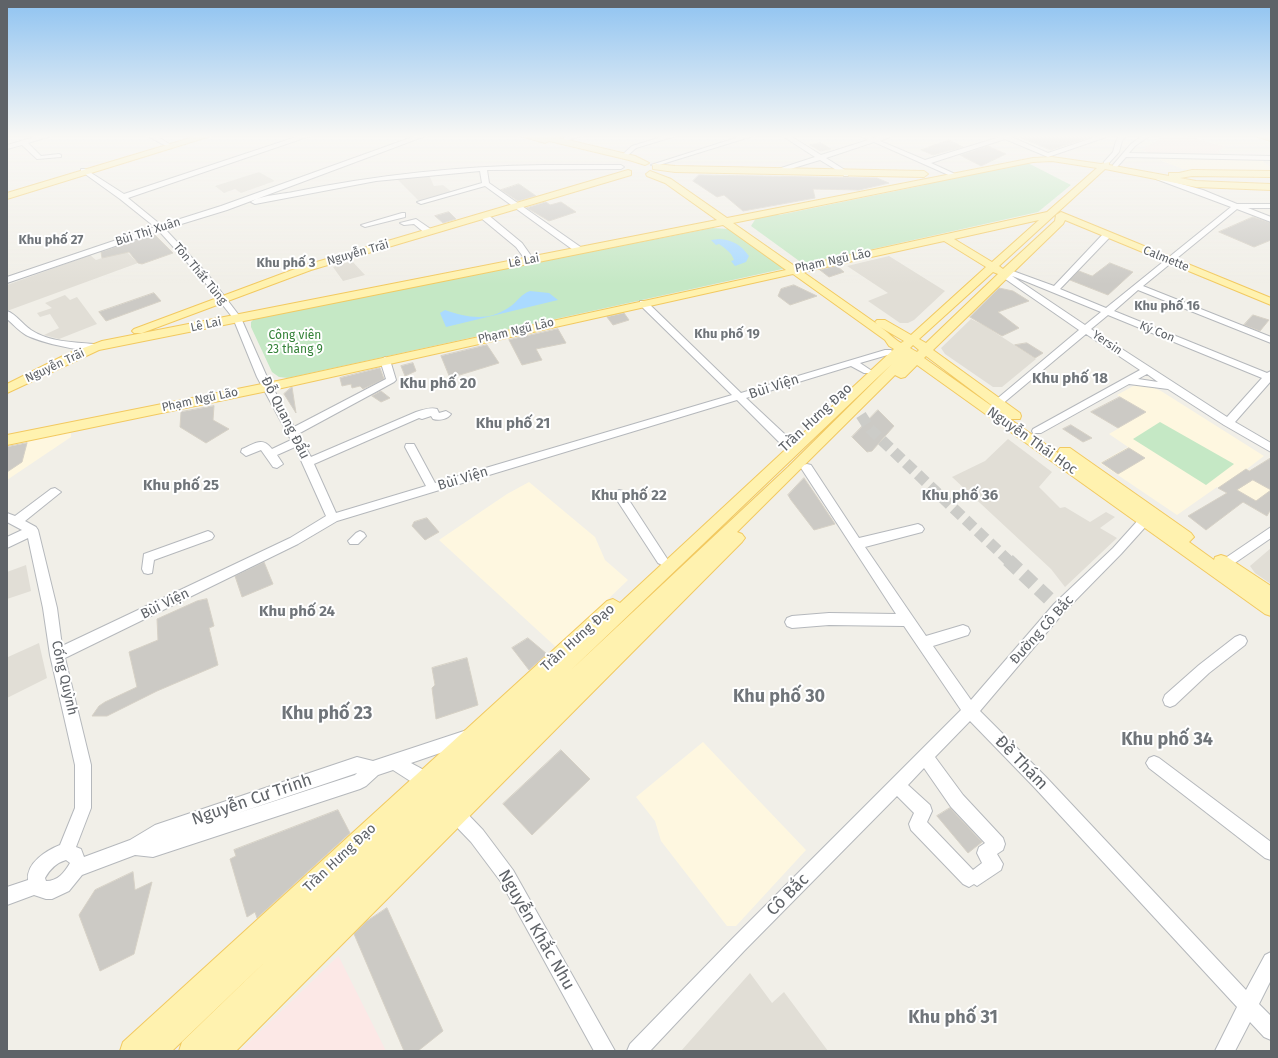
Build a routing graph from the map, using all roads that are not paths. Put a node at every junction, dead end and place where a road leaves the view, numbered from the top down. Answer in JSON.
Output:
{"nodes":[{"id":1,"x":37,"y":184,"type":"edge"},
{"id":2,"x":43,"y":184,"type":"edge"},
{"id":3,"x":104,"y":184,"type":"edge"},
{"id":4,"x":161,"y":184,"type":"edge"},
{"id":5,"x":286,"y":184,"type":"edge"},
{"id":6,"x":351,"y":184,"type":"edge"},
{"id":7,"x":485,"y":184,"type":"edge"},
{"id":8,"x":486,"y":184,"type":"edge"},
{"id":9,"x":588,"y":184,"type":"edge"},
{"id":10,"x":673,"y":184,"type":"edge"},
{"id":11,"x":682,"y":184,"type":"edge"},
{"id":12,"x":907,"y":184,"type":"edge"},
{"id":13,"x":1086,"y":184,"type":"edge"},
{"id":14,"x":1088,"y":184,"type":"edge"},
{"id":15,"x":1183,"y":184,"type":"edge"},
{"id":16,"x":1271,"y":187,"type":"edge"},
{"id":17,"x":276,"y":188,"type":"junction"},
{"id":18,"x":1198,"y":188,"type":"junction"},
{"id":19,"x":7,"y":193,"type":"edge"},
{"id":20,"x":7,"y":196,"type":"edge"},
{"id":21,"x":284,"y":196,"type":"junction"},
{"id":22,"x":123,"y":197,"type":"junction"},
{"id":23,"x":420,"y":202,"type":"dead end"},
{"id":24,"x":517,"y":206,"type":"junction"},
{"id":25,"x":1237,"y":206,"type":"junction"},
{"id":26,"x":1271,"y":206,"type":"edge"},
{"id":27,"x":224,"y":208,"type":"junction"},
{"id":28,"x":718,"y":212,"type":"junction"},
{"id":29,"x":402,"y":215,"type":"dead end"},
{"id":30,"x":757,"y":215,"type":"junction"},
{"id":31,"x":1048,"y":215,"type":"junction"},
{"id":32,"x":1061,"y":215,"type":"junction"},
{"id":33,"x":484,"y":216,"type":"junction"},
{"id":34,"x":730,"y":220,"type":"junction"},
{"id":35,"x":1025,"y":220,"type":"junction"},
{"id":36,"x":1271,"y":220,"type":"edge"},
{"id":37,"x":404,"y":223,"type":"dead end"},
{"id":38,"x":365,"y":225,"type":"dead end"},
{"id":39,"x":1037,"y":225,"type":"junction"},
{"id":40,"x":699,"y":226,"type":"junction"},
{"id":41,"x":160,"y":228,"type":"junction"},
{"id":42,"x":750,"y":230,"type":"junction"},
{"id":43,"x":429,"y":232,"type":"junction"},
{"id":44,"x":740,"y":232,"type":"junction"},
{"id":45,"x":1107,"y":235,"type":"junction"},
{"id":46,"x":944,"y":237,"type":"junction"},
{"id":47,"x":579,"y":250,"type":"junction"},
{"id":48,"x":530,"y":260,"type":"junction"},
{"id":49,"x":1169,"y":260,"type":"junction"},
{"id":50,"x":799,"y":269,"type":"junction"},
{"id":51,"x":997,"y":269,"type":"junction"},
{"id":52,"x":7,"y":280,"type":"edge"},
{"id":53,"x":976,"y":285,"type":"junction"},
{"id":54,"x":1137,"y":287,"type":"junction"},
{"id":55,"x":1055,"y":290,"type":"junction"},
{"id":56,"x":222,"y":299,"type":"junction"},
{"id":57,"x":1271,"y":302,"type":"edge"},
{"id":58,"x":643,"y":303,"type":"junction"},
{"id":59,"x":950,"y":310,"type":"junction"},
{"id":60,"x":1107,"y":311,"type":"junction"},
{"id":61,"x":7,"y":314,"type":"edge"},
{"id":62,"x":237,"y":318,"type":"junction"},
{"id":63,"x":934,"y":325,"type":"junction"},
{"id":64,"x":164,"y":328,"type":"junction"},
{"id":65,"x":1085,"y":328,"type":"junction"},
{"id":66,"x":1271,"y":340,"type":"edge"},
{"id":67,"x":907,"y":344,"type":"junction"},
{"id":68,"x":94,"y":347,"type":"junction"},
{"id":69,"x":385,"y":360,"type":"junction"},
{"id":70,"x":851,"y":362,"type":"junction"},
{"id":71,"x":1147,"y":370,"type":"junction"},
{"id":72,"x":1270,"y":376,"type":"edge"},
{"id":73,"x":877,"y":379,"type":"junction"},
{"id":74,"x":1129,"y":380,"type":"junction"},
{"id":75,"x":267,"y":387,"type":"junction"},
{"id":76,"x":7,"y":389,"type":"edge"},
{"id":77,"x":1176,"y":389,"type":"junction"},
{"id":78,"x":740,"y":397,"type":"junction"},
{"id":79,"x":997,"y":403,"type":"junction"},
{"id":80,"x":446,"y":414,"type":"dead end"},
{"id":81,"x":1228,"y":423,"type":"junction"},
{"id":82,"x":1032,"y":434,"type":"junction"},
{"id":83,"x":294,"y":438,"type":"junction"},
{"id":84,"x":7,"y":440,"type":"edge"},
{"id":85,"x":410,"y":448,"type":"dead end"},
{"id":86,"x":1271,"y":448,"type":"edge"},
{"id":87,"x":246,"y":452,"type":"dead end"},
{"id":88,"x":270,"y":454,"type":"junction"},
{"id":89,"x":797,"y":456,"type":"junction"},
{"id":90,"x":308,"y":462,"type":"junction"},
{"id":91,"x":277,"y":464,"type":"dead end"},
{"id":92,"x":433,"y":488,"type":"junction"},
{"id":93,"x":55,"y":492,"type":"dead end"},
{"id":94,"x":619,"y":494,"type":"dead end"},
{"id":95,"x":739,"y":512,"type":"junction"},
{"id":96,"x":333,"y":518,"type":"junction"},
{"id":97,"x":11,"y":519,"type":"edge"},
{"id":98,"x":1144,"y":521,"type":"junction"},
{"id":99,"x":918,"y":529,"type":"dead end"},
{"id":100,"x":32,"y":530,"type":"junction"},
{"id":101,"x":1271,"y":532,"type":"edge"},
{"id":102,"x":208,"y":536,"type":"dead end"},
{"id":103,"x":7,"y":543,"type":"edge"},
{"id":104,"x":856,"y":544,"type":"junction"},
{"id":105,"x":1225,"y":564,"type":"junction"},
{"id":106,"x":148,"y":569,"type":"dead end"},
{"id":107,"x":676,"y":572,"type":"junction"},
{"id":108,"x":1271,"y":595,"type":"edge"},
{"id":109,"x":1271,"y":609,"type":"edge"},
{"id":110,"x":908,"y":620,"type":"junction"},
{"id":111,"x":792,"y":622,"type":"dead end"},
{"id":112,"x":963,"y":631,"type":"dead end"},
{"id":113,"x":1240,"y":641,"type":"dead end"},
{"id":114,"x":923,"y":643,"type":"junction"},
{"id":115,"x":58,"y":655,"type":"junction"},
{"id":116,"x":592,"y":672,"type":"junction"},
{"id":117,"x":1170,"y":700,"type":"dead end"},
{"id":118,"x":970,"y":711,"type":"junction"},
{"id":119,"x":546,"y":727,"type":"junction"},
{"id":120,"x":522,"y":730,"type":"junction"},
{"id":121,"x":482,"y":734,"type":"junction"},
{"id":122,"x":940,"y":741,"type":"joint"},
{"id":123,"x":925,"y":757,"type":"junction"},
{"id":124,"x":394,"y":762,"type":"junction"},
{"id":125,"x":1154,"y":763,"type":"dead end"},
{"id":126,"x":897,"y":784,"type":"junction"},
{"id":127,"x":440,"y":796,"type":"junction"},
{"id":128,"x":66,"y":852,"type":"junction"},
{"id":129,"x":1271,"y":852,"type":"edge"},
{"id":130,"x":76,"y":868,"type":"junction"},
{"id":131,"x":37,"y":885,"type":"junction"},
{"id":132,"x":7,"y":896,"type":"edge"},
{"id":133,"x":257,"y":944,"type":"junction"},
{"id":134,"x":1271,"y":961,"type":"edge"},
{"id":135,"x":223,"y":986,"type":"junction"},
{"id":136,"x":1248,"y":1005,"type":"junction"},
{"id":137,"x":242,"y":1014,"type":"junction"},
{"id":138,"x":1271,"y":1030,"type":"edge"},
{"id":139,"x":132,"y":1051,"type":"edge"},
{"id":140,"x":154,"y":1051,"type":"edge"},
{"id":141,"x":191,"y":1051,"type":"edge"},
{"id":142,"x":219,"y":1051,"type":"edge"},
{"id":143,"x":605,"y":1051,"type":"edge"},
{"id":144,"x":637,"y":1051,"type":"edge"},
{"id":145,"x":1226,"y":1051,"type":"edge"}],
"edges":[{"from":1,"to":19,"type":"main road"},
{"from":2,"to":20,"type":"main road"},
{"from":3,"to":22,"type":"street","name":"Tôn Thất Tùng"},
{"from":4,"to":22,"type":"street"},
{"from":5,"to":17,"type":"street","name":"Bùi Thị Xuân"},
{"from":6,"to":21,"type":"street"},
{"from":7,"to":23,"type":"street"},
{"from":8,"to":24,"type":"street"},
{"from":9,"to":24,"type":"main road","name":"Nguyễn Trãi"},
{"from":10,"to":28,"type":"main road"},
{"from":11,"to":28,"type":"main road"},
{"from":12,"to":30,"type":"main road","name":"Lê Lai"},
{"from":13,"to":31,"type":"main road","name":"Trần Hưng Đạo"},
{"from":14,"to":32,"type":"main road","name":"Trần Hưng Đạo"},
{"from":15,"to":18,"type":"main road"},
{"from":16,"to":18,"type":"main road"},
{"from":17,"to":21,"type":"street"},
{"from":17,"to":27,"type":"street","name":"Bùi Thị Xuân"},
{"from":18,"to":25,"type":"street"},
{"from":21,"to":27,"type":"street"},
{"from":22,"to":41,"type":"street","name":"Tôn Thất Tùng"},
{"from":24,"to":33,"type":"main road","name":"Nguyễn Trãi"},
{"from":24,"to":47,"type":"street"},
{"from":25,"to":26,"type":"street"},
{"from":25,"to":36,"type":"street"},
{"from":25,"to":49,"type":"street"},
{"from":27,"to":41,"type":"street","name":"Bùi Thị Xuân"},
{"from":28,"to":30,"type":"main road"},
{"from":28,"to":34,"type":"main road"},
{"from":28,"to":40,"type":"main road"},
{"from":29,"to":38,"type":"street"},
{"from":30,"to":34,"type":"main road","name":"Lê Lai"},
{"from":30,"to":42,"type":"main road"},
{"from":31,"to":35,"type":"main road","name":"Phạm Ngũ Lão"},
{"from":31,"to":39,"type":"main road","name":"Trần Hưng Đạo"},
{"from":32,"to":45,"type":"main road","name":"Calmette"},
{"from":32,"to":51,"type":"main road","name":"Trần Hưng Đạo"},
{"from":33,"to":43,"type":"main road","name":"Nguyễn Trãi"},
{"from":33,"to":48,"type":"street"},
{"from":34,"to":40,"type":"main road","name":"Lê Lai"},
{"from":34,"to":42,"type":"main road"},
{"from":34,"to":44,"type":"main road"},
{"from":35,"to":39,"type":"main road"},
{"from":35,"to":46,"type":"main road","name":"Phạm Ngũ Lão"},
{"from":37,"to":43,"type":"street"},
{"from":39,"to":51,"type":"main road","name":"Trần Hưng Đạo"},
{"from":40,"to":44,"type":"main road"},
{"from":40,"to":47,"type":"main road","name":"Lê Lai"},
{"from":41,"to":52,"type":"street","name":"Bùi Thị Xuân"},
{"from":41,"to":56,"type":"street","name":"Tôn Thất Tùng"},
{"from":42,"to":50,"type":"main road"},
{"from":43,"to":56,"type":"main road","name":"Nguyễn Trãi"},
{"from":44,"to":50,"type":"main road"},
{"from":45,"to":49,"type":"main road","name":"Calmette"},
{"from":45,"to":55,"type":"street"},
{"from":46,"to":50,"type":"main road","name":"Phạm Ngũ Lão"},
{"from":46,"to":51,"type":"main road","name":"Yersin"},
{"from":47,"to":48,"type":"main road","name":"Lê Lai"},
{"from":48,"to":62,"type":"main road","name":"Lê Lai"},
{"from":49,"to":54,"type":"street"},
{"from":49,"to":57,"type":"main road","name":"Calmette"},
{"from":50,"to":58,"type":"main road","name":"Phạm Ngũ Lão"},
{"from":50,"to":67,"type":"main road","name":"Nguyễn Thái Học"},
{"from":51,"to":53,"type":"main road","name":"Trần Hưng Đạo"},
{"from":51,"to":53,"type":"main road","name":"Trần Hưng Đạo"},
{"from":51,"to":55,"type":"street","name":"Ký Con"},
{"from":51,"to":65,"type":"street","name":"Yersin"},
{"from":53,"to":59,"type":"main road","name":"Trần Hưng Đạo"},
{"from":53,"to":59,"type":"main road","name":"Trần Hưng Đạo"},
{"from":54,"to":60,"type":"street"},
{"from":54,"to":66,"type":"street"},
{"from":55,"to":60,"type":"street","name":"Ký Con"},
{"from":56,"to":62,"type":"street","name":"Tôn Thất Tùng"},
{"from":56,"to":64,"type":"main road","name":"Nguyễn Trãi"},
{"from":58,"to":69,"type":"main road","name":"Phạm Ngũ Lão"},
{"from":58,"to":78,"type":"street","name":"Ðề Thám"},
{"from":59,"to":63,"type":"main road","name":"Trần Hưng Đạo"},
{"from":59,"to":63,"type":"main road","name":"Trần Hưng Đạo"},
{"from":60,"to":65,"type":"street"},
{"from":60,"to":72,"type":"street","name":"Ký Con"},
{"from":61,"to":68,"type":"street"},
{"from":62,"to":64,"type":"main road","name":"Lê Lai"},
{"from":62,"to":75,"type":"street","name":"Ðỗ Quang Ðẩu"},
{"from":63,"to":67,"type":"main road","name":"Trần Hưng Đạo"},
{"from":63,"to":67,"type":"main road","name":"Trần Hưng Đạo"},
{"from":64,"to":68,"type":"main road","name":"Lê Lai"},
{"from":65,"to":71,"type":"street","name":"Yersin"},
{"from":65,"to":79,"type":"street"},
{"from":67,"to":70,"type":"street","name":"Bùi Viện"},
{"from":67,"to":73,"type":"main road","name":"Trần Hưng Đạo"},
{"from":67,"to":73,"type":"main road","name":"Trần Hưng Đạo"},
{"from":67,"to":79,"type":"main road","name":"Nguyễn Thái Học"},
{"from":67,"to":82,"type":"main road","name":"Nguyễn Thái Học"},
{"from":68,"to":76,"type":"main road","name":"Nguyễn Trãi"},
{"from":69,"to":75,"type":"main road","name":"Phạm Ngũ Lão"},
{"from":69,"to":83,"type":"street"},
{"from":70,"to":73,"type":"street"},
{"from":70,"to":78,"type":"street","name":"Bùi Viện"},
{"from":71,"to":74,"type":"street"},
{"from":71,"to":77,"type":"street","name":"Yersin"},
{"from":72,"to":81,"type":"street"},
{"from":73,"to":89,"type":"main road","name":"Trần Hưng Đạo"},
{"from":73,"to":89,"type":"main road","name":"Trần Hưng Đạo"},
{"from":74,"to":77,"type":"street"},
{"from":74,"to":82,"type":"street"},
{"from":75,"to":83,"type":"street","name":"Ðỗ Quang Ðẩu"},
{"from":75,"to":84,"type":"main road","name":"Phạm Ngũ Lão"},
{"from":77,"to":81,"type":"street","name":"Yersin"},
{"from":78,"to":89,"type":"street","name":"Ðề Thám"},
{"from":78,"to":92,"type":"street","name":"Bùi Viện"},
{"from":79,"to":82,"type":"main road","name":"Nguyễn Thái Học"},
{"from":80,"to":90,"type":"street"},
{"from":81,"to":86,"type":"street","name":"Yersin"},
{"from":82,"to":98,"type":"main road","name":"Nguyễn Thái Học"},
{"from":82,"to":105,"type":"main road","name":"Nguyễn Thái Học"},
{"from":83,"to":88,"type":"street"},
{"from":83,"to":90,"type":"street","name":"Ðỗ Quang Ðẩu"},
{"from":85,"to":92,"type":"street"},
{"from":87,"to":88,"type":"street"},
{"from":88,"to":91,"type":"street"},
{"from":89,"to":95,"type":"main road","name":"Trần Hưng Đạo"},
{"from":89,"to":95,"type":"main road","name":"Trần Hưng Đạo"},
{"from":89,"to":104,"type":"street","name":"Ðề Thám"},
{"from":90,"to":96,"type":"street","name":"Ðỗ Quang Ðẩu"},
{"from":92,"to":96,"type":"street","name":"Bùi Viện"},
{"from":93,"to":97,"type":"street"},
{"from":94,"to":107,"type":"street"},
{"from":95,"to":107,"type":"main road","name":"Trần Hưng Đạo"},
{"from":95,"to":107,"type":"main road","name":"Trần Hưng Đạo"},
{"from":96,"to":115,"type":"street","name":"Bùi Viện"},
{"from":97,"to":100,"type":"street"},
{"from":98,"to":109,"type":"main road","name":"Nguyễn Thái Học"},
{"from":98,"to":118,"type":"street","name":"Đường Cô Bắc"},
{"from":99,"to":104,"type":"street"},
{"from":100,"to":103,"type":"street"},
{"from":100,"to":115,"type":"street","name":"Cống Quỳnh"},
{"from":101,"to":105,"type":"street"},
{"from":102,"to":106,"type":"street"},
{"from":104,"to":110,"type":"street","name":"Ðề Thám"},
{"from":105,"to":108,"type":"main road","name":"Nguyễn Thái Học"},
{"from":107,"to":116,"type":"main road","name":"Trần Hưng Đạo"},
{"from":107,"to":121,"type":"main road","name":"Trần Hưng Đạo"},
{"from":110,"to":111,"type":"street"},
{"from":110,"to":114,"type":"street","name":"Ðề Thám"},
{"from":112,"to":114,"type":"street"},
{"from":113,"to":117,"type":"street"},
{"from":114,"to":118,"type":"street","name":"Ðề Thám"},
{"from":115,"to":128,"type":"street","name":"Cống Quỳnh"},
{"from":116,"to":119,"type":"main road","name":"Trần Hưng Đạo"},
{"from":116,"to":120,"type":"main road","name":"Trần Hưng Đạo"},
{"from":118,"to":122,"type":"street","name":"Đường Cô Bắc"},
{"from":118,"to":136,"type":"street","name":"Ðề Thám"},
{"from":119,"to":120,"type":"street","name":"Nguyễn Cư Trinh"},
{"from":119,"to":127,"type":"main road","name":"Trần Hưng Đạo"},
{"from":120,"to":121,"type":"street","name":"Nguyễn Cư Trinh"},
{"from":120,"to":127,"type":"main road","name":"Trần Hưng Đạo"},
{"from":121,"to":124,"type":"street","name":"Nguyễn Cư Trinh"},
{"from":121,"to":127,"type":"main road","name":"Trần Hưng Đạo"},
{"from":122,"to":123,"type":"street","name":"Cô Bắc"},
{"from":123,"to":126,"type":"street","name":"Cô Bắc"},
{"from":123,"to":126,"type":"street"},
{"from":124,"to":127,"type":"street","name":"Nguyễn Khắc Nhu"},
{"from":124,"to":130,"type":"street","name":"Nguyễn Cư Trinh"},
{"from":125,"to":129,"type":"street"},
{"from":126,"to":144,"type":"street","name":"Cô Bắc"},
{"from":127,"to":133,"type":"main road","name":"Trần Hưng Đạo"},
{"from":127,"to":137,"type":"main road","name":"Trần Hưng Đạo"},
{"from":127,"to":143,"type":"street","name":"Nguyễn Khắc Nhu"},
{"from":128,"to":130,"type":"street"},
{"from":128,"to":131,"type":"street"},
{"from":130,"to":131,"type":"street"},
{"from":131,"to":132,"type":"street"},
{"from":133,"to":135,"type":"main road","name":"Trần Hưng Đạo"},
{"from":133,"to":139,"type":"main road","name":"Trần Hưng Đạo"},
{"from":134,"to":136,"type":"street"},
{"from":135,"to":137,"type":"main road"},
{"from":135,"to":140,"type":"main road","name":"Trần Hưng Đạo"},
{"from":136,"to":138,"type":"street","name":"Ðề Thám"},
{"from":136,"to":145,"type":"street"},
{"from":137,"to":141,"type":"main road","name":"Trần Hưng Đạo"},
{"from":137,"to":142,"type":"main road","name":"Trần Hưng Đạo"}]}
